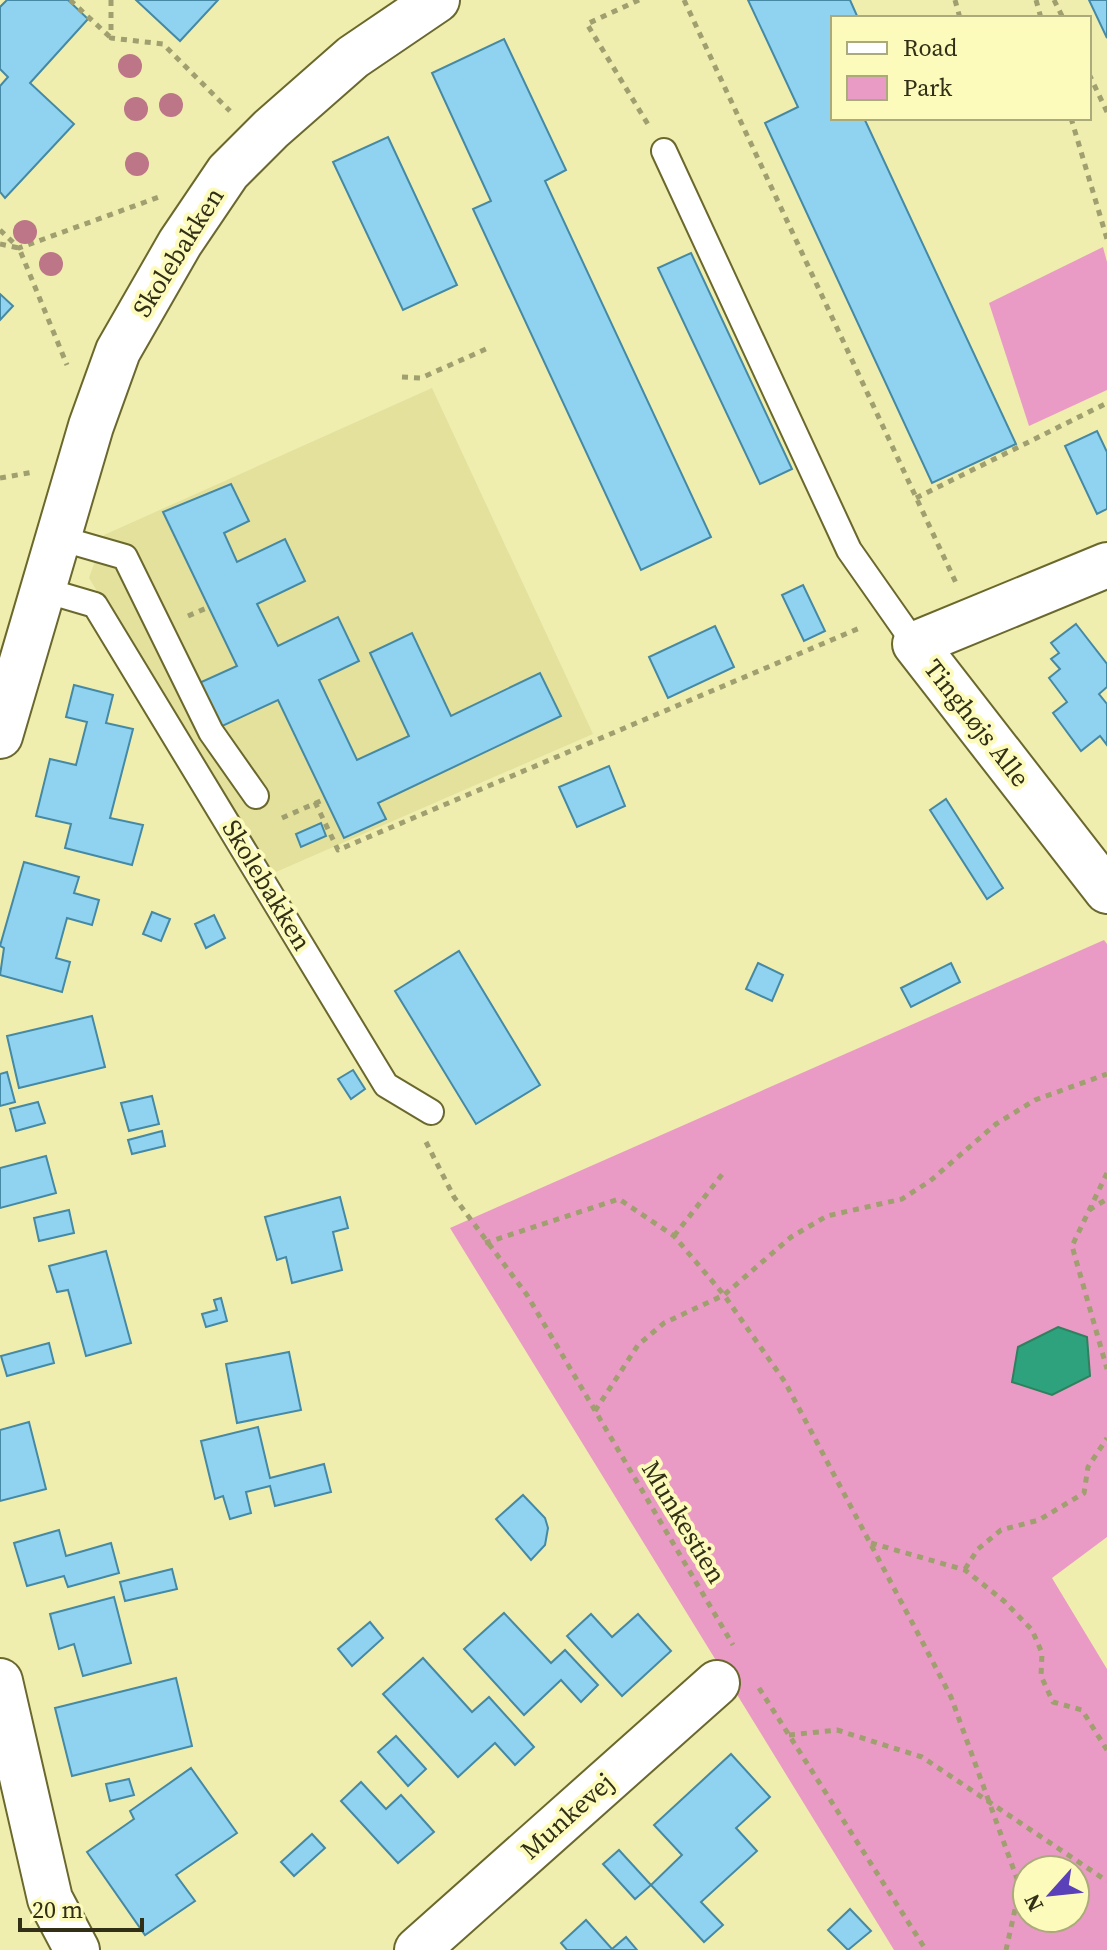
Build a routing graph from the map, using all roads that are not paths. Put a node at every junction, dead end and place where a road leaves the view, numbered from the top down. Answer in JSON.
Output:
{"nodes":[{"id":1,"x":437,"y":0,"type":"edge"},
{"id":2,"x":664,"y":151,"type":"road end"},
{"id":3,"x":59,"y":538,"type":"junction"},
{"id":4,"x":1107,"y":565,"type":"edge"},
{"id":5,"x":44,"y":590,"type":"junction"},
{"id":6,"x":904,"y":629,"type":"junction"},
{"id":7,"x":0,"y":736,"type":"edge"},
{"id":8,"x":256,"y":796,"type":"dead end"},
{"id":9,"x":1107,"y":891,"type":"edge"},
{"id":10,"x":431,"y":1112,"type":"road end"},
{"id":11,"x":735,"y":1670,"type":"road end"},
{"id":12,"x":0,"y":1681,"type":"edge"},
{"id":13,"x":77,"y":1950,"type":"edge"},
{"id":14,"x":417,"y":1950,"type":"edge"}],
"edges":[{"from":1,"to":3,"type":"street","name":"Skolebakken"},
{"from":2,"to":6,"type":"lane"},
{"from":3,"to":5,"type":"street","name":"Skolebakken"},
{"from":3,"to":8,"type":"lane"},
{"from":4,"to":6,"type":"street","name":"Tinghøjs Alle"},
{"from":5,"to":7,"type":"street","name":"Skolebakken"},
{"from":5,"to":10,"type":"lane","name":"Skolebakken"},
{"from":6,"to":9,"type":"street","name":"Tinghøjs Alle"},
{"from":11,"to":14,"type":"street","name":"Munkevej"},
{"from":12,"to":13,"type":"street"}]}
